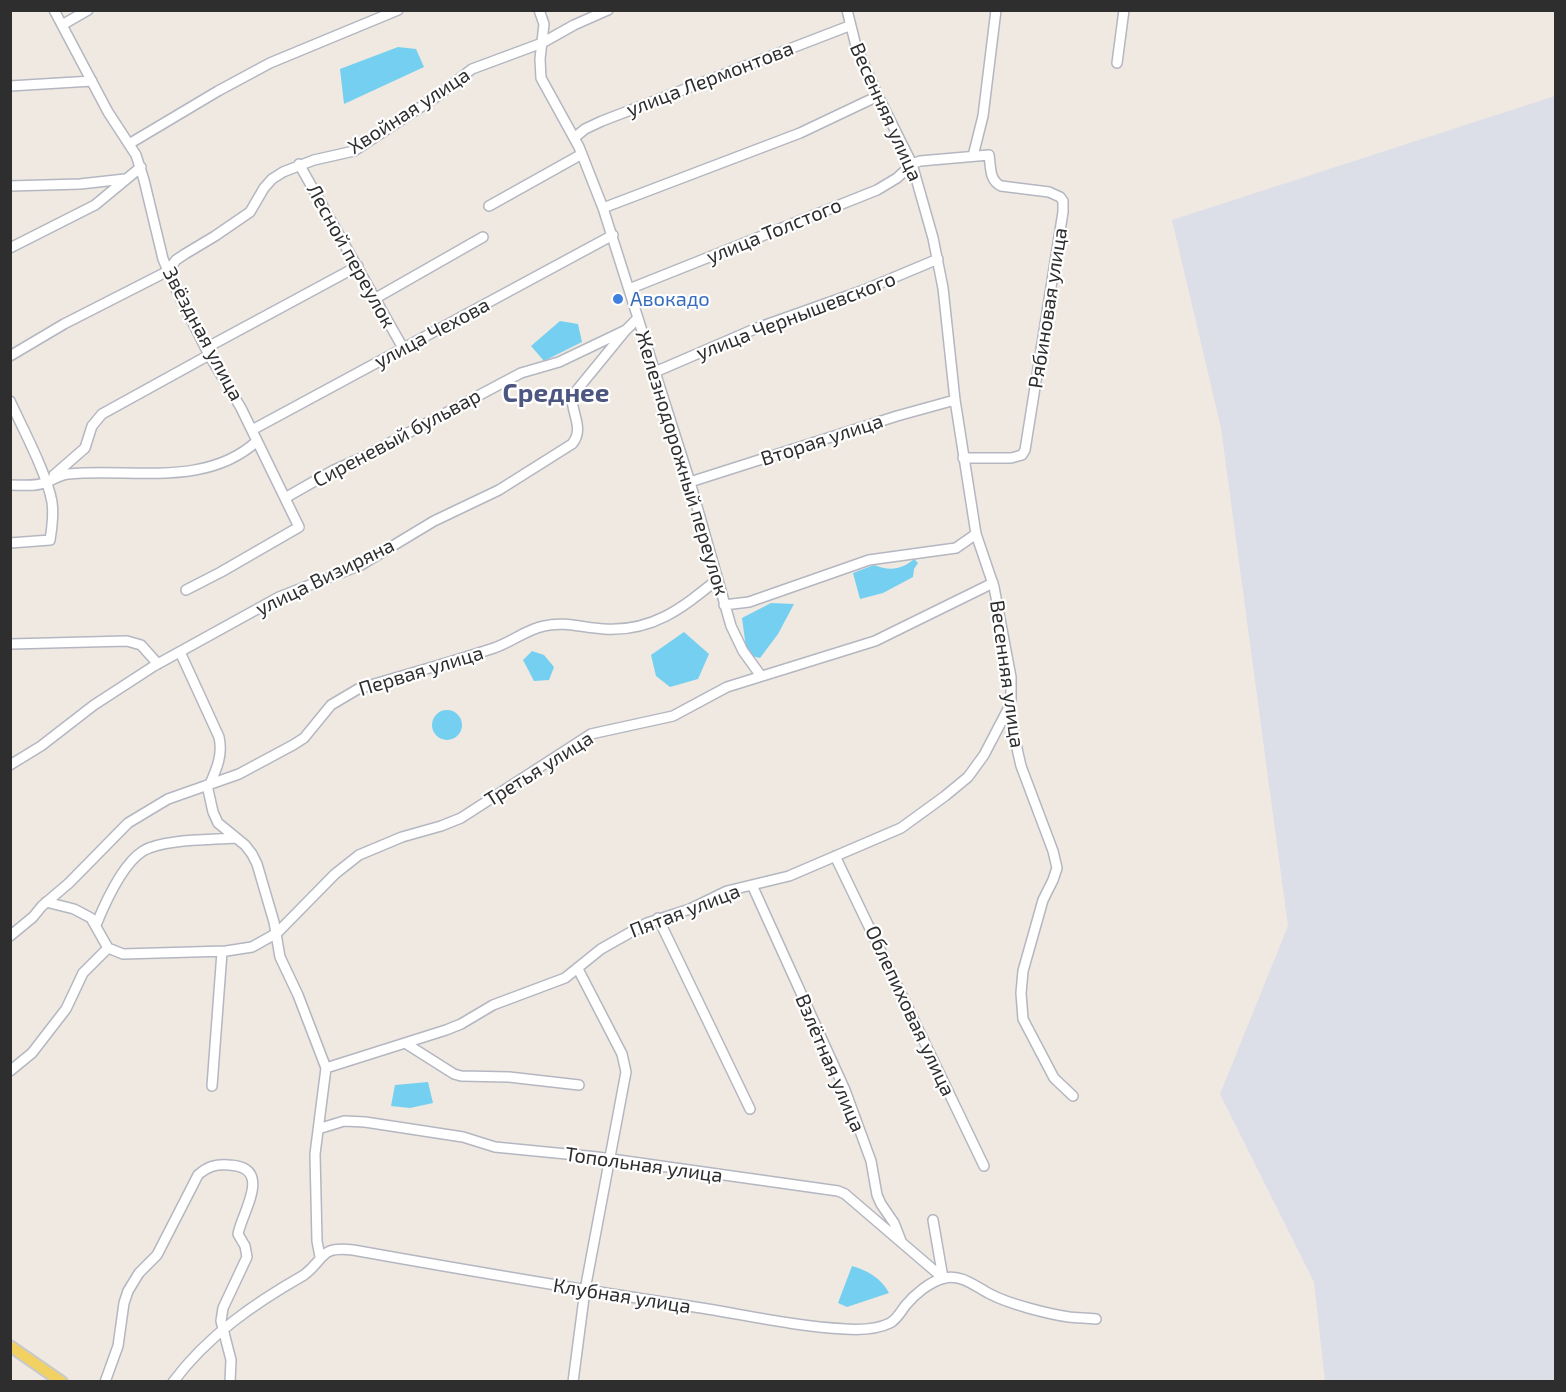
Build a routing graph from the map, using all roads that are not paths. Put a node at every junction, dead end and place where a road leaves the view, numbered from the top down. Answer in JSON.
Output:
{"nodes":[{"id":1,"x":54,"y":10,"type":"edge"},
{"id":2,"x":88,"y":10,"type":"edge"},
{"id":3,"x":398,"y":10,"type":"edge"},
{"id":4,"x":538,"y":10,"type":"edge"},
{"id":5,"x":608,"y":10,"type":"edge"},
{"id":6,"x":847,"y":10,"type":"edge"},
{"id":7,"x":996,"y":10,"type":"edge"},
{"id":8,"x":1124,"y":10,"type":"edge"},
{"id":9,"x":62,"y":25,"type":"junction"},
{"id":10,"x":849,"y":26,"type":"junction"},
{"id":11,"x":542,"y":44,"type":"junction"},
{"id":12,"x":1117,"y":63,"type":"dead end"},
{"id":13,"x":92,"y":81,"type":"junction"},
{"id":14,"x":10,"y":86,"type":"edge"},
{"id":15,"x":878,"y":96,"type":"junction"},
{"id":16,"x":574,"y":138,"type":"junction"},
{"id":17,"x":129,"y":144,"type":"junction"},
{"id":18,"x":582,"y":154,"type":"junction"},
{"id":19,"x":973,"y":156,"type":"junction"},
{"id":20,"x":299,"y":164,"type":"junction"},
{"id":21,"x":912,"y":164,"type":"junction"},
{"id":22,"x":141,"y":167,"type":"junction"},
{"id":23,"x":125,"y":179,"type":"junction"},
{"id":24,"x":10,"y":186,"type":"edge"},
{"id":25,"x":489,"y":206,"type":"dead end"},
{"id":26,"x":603,"y":208,"type":"junction"},
{"id":27,"x":613,"y":235,"type":"junction"},
{"id":28,"x":483,"y":237,"type":"dead end"},
{"id":29,"x":10,"y":248,"type":"edge"},
{"id":30,"x":938,"y":259,"type":"junction"},
{"id":31,"x":358,"y":266,"type":"junction"},
{"id":32,"x":168,"y":271,"type":"junction"},
{"id":33,"x":629,"y":289,"type":"junction"},
{"id":34,"x":376,"y":298,"type":"junction"},
{"id":35,"x":638,"y":318,"type":"junction"},
{"id":36,"x":626,"y":330,"type":"junction"},
{"id":37,"x":403,"y":348,"type":"junction"},
{"id":38,"x":208,"y":352,"type":"junction"},
{"id":39,"x":10,"y":356,"type":"edge"},
{"id":40,"x":655,"y":372,"type":"junction"},
{"id":41,"x":955,"y":400,"type":"junction"},
{"id":42,"x":10,"y":401,"type":"edge"},
{"id":43,"x":252,"y":430,"type":"junction"},
{"id":44,"x":257,"y":441,"type":"junction"},
{"id":45,"x":963,"y":458,"type":"junction"},
{"id":46,"x":690,"y":482,"type":"junction"},
{"id":47,"x":46,"y":483,"type":"junction"},
{"id":48,"x":10,"y":485,"type":"edge"},
{"id":49,"x":285,"y":498,"type":"junction"},
{"id":50,"x":976,"y":534,"type":"junction"},
{"id":51,"x":10,"y":543,"type":"edge"},
{"id":52,"x":718,"y":579,"type":"junction"},
{"id":53,"x":993,"y":583,"type":"junction"},
{"id":54,"x":186,"y":590,"type":"dead end"},
{"id":55,"x":724,"y":605,"type":"junction"},
{"id":56,"x":10,"y":644,"type":"edge"},
{"id":57,"x":180,"y":652,"type":"junction"},
{"id":58,"x":158,"y":664,"type":"junction"},
{"id":59,"x":760,"y":676,"type":"junction"},
{"id":60,"x":1008,"y":709,"type":"junction"},
{"id":61,"x":10,"y":765,"type":"edge"},
{"id":62,"x":208,"y":785,"type":"junction"},
{"id":63,"x":235,"y":838,"type":"junction"},
{"id":64,"x":836,"y":856,"type":"junction"},
{"id":65,"x":752,"y":885,"type":"junction"},
{"id":66,"x":46,"y":902,"type":"junction"},
{"id":67,"x":658,"y":918,"type":"junction"},
{"id":68,"x":96,"y":925,"type":"junction"},
{"id":69,"x":277,"y":933,"type":"junction"},
{"id":70,"x":10,"y":936,"type":"edge"},
{"id":71,"x":108,"y":948,"type":"junction"},
{"id":72,"x":222,"y":951,"type":"junction"},
{"id":73,"x":578,"y":969,"type":"junction"},
{"id":74,"x":405,"y":1043,"type":"junction"},
{"id":75,"x":326,"y":1068,"type":"junction"},
{"id":76,"x":10,"y":1071,"type":"edge"},
{"id":77,"x":579,"y":1085,"type":"dead end"},
{"id":78,"x":212,"y":1086,"type":"dead end"},
{"id":79,"x":1072,"y":1096,"type":"dead end"},
{"id":80,"x":750,"y":1109,"type":"dead end"},
{"id":81,"x":318,"y":1130,"type":"junction"},
{"id":82,"x":609,"y":1159,"type":"junction"},
{"id":83,"x":984,"y":1166,"type":"dead end"},
{"id":84,"x":933,"y":1220,"type":"dead end"},
{"id":85,"x":901,"y":1241,"type":"junction"},
{"id":86,"x":320,"y":1257,"type":"junction"},
{"id":87,"x":943,"y":1278,"type":"junction"},
{"id":88,"x":585,"y":1290,"type":"junction"},
{"id":89,"x":1096,"y":1319,"type":"dead end"},
{"id":90,"x":222,"y":1331,"type":"junction"},
{"id":91,"x":10,"y":1346,"type":"edge"},
{"id":92,"x":62,"y":1382,"type":"edge"},
{"id":93,"x":105,"y":1382,"type":"edge"},
{"id":94,"x":173,"y":1382,"type":"edge"},
{"id":95,"x":230,"y":1382,"type":"edge"},
{"id":96,"x":573,"y":1382,"type":"edge"}],
"edges":[{"from":1,"to":9,"type":"street","name":"Звёздная улица"},
{"from":2,"to":9,"type":"street"},
{"from":3,"to":17,"type":"street"},
{"from":4,"to":11,"type":"street","name":"Железнодорожный переулок"},
{"from":5,"to":11,"type":"street","name":"Хвойная улица"},
{"from":6,"to":10,"type":"street","name":"Весенняя улица"},
{"from":7,"to":19,"type":"street"},
{"from":8,"to":12,"type":"street"},
{"from":9,"to":13,"type":"street","name":"Звёздная улица"},
{"from":10,"to":15,"type":"street","name":"Весенняя улица"},
{"from":10,"to":16,"type":"street","name":"улица Лермонтова"},
{"from":11,"to":16,"type":"street","name":"Железнодорожный переулок"},
{"from":11,"to":20,"type":"street","name":"Хвойная улица"},
{"from":13,"to":14,"type":"street"},
{"from":13,"to":17,"type":"street","name":"Звёздная улица"},
{"from":15,"to":21,"type":"street","name":"Весенняя улица"},
{"from":15,"to":26,"type":"street"},
{"from":16,"to":18,"type":"street","name":"Железнодорожный переулок"},
{"from":17,"to":22,"type":"street","name":"Звёздная улица"},
{"from":18,"to":25,"type":"street"},
{"from":18,"to":26,"type":"street","name":"Железнодорожный переулок"},
{"from":19,"to":21,"type":"street"},
{"from":19,"to":45,"type":"street","name":"Рябиновая улица"},
{"from":20,"to":31,"type":"street","name":"Лесной переулок"},
{"from":20,"to":32,"type":"street","name":"Хвойная улица"},
{"from":21,"to":30,"type":"street","name":"Весенняя улица"},
{"from":21,"to":33,"type":"street","name":"улица Толстого"},
{"from":22,"to":23,"type":"street"},
{"from":22,"to":32,"type":"street","name":"Звёздная улица"},
{"from":23,"to":24,"type":"street"},
{"from":23,"to":29,"type":"street"},
{"from":26,"to":27,"type":"street","name":"Железнодорожный переулок"},
{"from":27,"to":33,"type":"street","name":"Железнодорожный переулок"},
{"from":27,"to":37,"type":"street","name":"улица Чехова"},
{"from":28,"to":34,"type":"street"},
{"from":30,"to":40,"type":"street","name":"улица Чернышевского"},
{"from":30,"to":41,"type":"street","name":"Весенняя улица"},
{"from":31,"to":34,"type":"street","name":"Лесной переулок"},
{"from":31,"to":38,"type":"street"},
{"from":32,"to":38,"type":"street","name":"Звёздная улица"},
{"from":32,"to":39,"type":"street","name":"Хвойная улица"},
{"from":33,"to":35,"type":"street","name":"Железнодорожный переулок"},
{"from":34,"to":37,"type":"street","name":"Лесной переулок"},
{"from":35,"to":36,"type":"street","name":"Сиреневый бульвар"},
{"from":35,"to":40,"type":"street","name":"Железнодорожный переулок"},
{"from":36,"to":49,"type":"street","name":"Сиреневый бульвар"},
{"from":36,"to":57,"type":"street","name":"улица Визиряна"},
{"from":37,"to":43,"type":"street","name":"улица Чехова"},
{"from":38,"to":43,"type":"street","name":"Звёздная улица"},
{"from":38,"to":47,"type":"street"},
{"from":40,"to":46,"type":"street","name":"Железнодорожный переулок"},
{"from":41,"to":45,"type":"street","name":"Весенняя улица"},
{"from":41,"to":46,"type":"street","name":"Вторая улица"},
{"from":42,"to":47,"type":"street"},
{"from":43,"to":44,"type":"street","name":"Звёздная улица"},
{"from":44,"to":47,"type":"street"},
{"from":44,"to":49,"type":"street","name":"Звёздная улица"},
{"from":45,"to":50,"type":"street","name":"Весенняя улица"},
{"from":46,"to":52,"type":"street","name":"Железнодорожный переулок"},
{"from":47,"to":48,"type":"street"},
{"from":47,"to":51,"type":"street"},
{"from":49,"to":54,"type":"street","name":"Звёздная улица"},
{"from":50,"to":53,"type":"street","name":"Весенняя улица"},
{"from":50,"to":55,"type":"street"},
{"from":52,"to":55,"type":"street","name":"Железнодорожный переулок"},
{"from":52,"to":62,"type":"street","name":"Первая улица"},
{"from":53,"to":59,"type":"street","name":"Третья улица"},
{"from":53,"to":60,"type":"street","name":"Весенняя улица"},
{"from":55,"to":59,"type":"street","name":"Железнодорожный переулок"},
{"from":56,"to":58,"type":"street"},
{"from":57,"to":58,"type":"street","name":"улица Визиряна"},
{"from":57,"to":62,"type":"street"},
{"from":58,"to":61,"type":"street","name":"улица Визиряна"},
{"from":59,"to":69,"type":"street","name":"Третья улица"},
{"from":60,"to":64,"type":"street","name":"Пятая улица"},
{"from":60,"to":79,"type":"street","name":"Весенняя улица"},
{"from":62,"to":63,"type":"street"},
{"from":62,"to":66,"type":"street","name":"Первая улица"},
{"from":63,"to":68,"type":"street"},
{"from":63,"to":69,"type":"street"},
{"from":64,"to":65,"type":"street","name":"Пятая улица"},
{"from":64,"to":83,"type":"street","name":"Облепиховая улица"},
{"from":65,"to":67,"type":"street","name":"Пятая улица"},
{"from":65,"to":85,"type":"street","name":"Взлётная улица"},
{"from":66,"to":68,"type":"street"},
{"from":66,"to":70,"type":"street","name":"Первая улица"},
{"from":67,"to":73,"type":"street","name":"Пятая улица"},
{"from":67,"to":80,"type":"street"},
{"from":68,"to":71,"type":"street"},
{"from":69,"to":72,"type":"street","name":"Третья улица"},
{"from":69,"to":75,"type":"street"},
{"from":71,"to":72,"type":"street","name":"Третья улица"},
{"from":71,"to":76,"type":"street"},
{"from":72,"to":78,"type":"street"},
{"from":73,"to":74,"type":"street","name":"Пятая улица"},
{"from":73,"to":82,"type":"street"},
{"from":74,"to":75,"type":"street","name":"Пятая улица"},
{"from":74,"to":77,"type":"street"},
{"from":75,"to":81,"type":"street"},
{"from":81,"to":82,"type":"street","name":"Топольная улица"},
{"from":81,"to":86,"type":"street"},
{"from":82,"to":85,"type":"street","name":"Топольная улица"},
{"from":82,"to":88,"type":"street"},
{"from":84,"to":87,"type":"street"},
{"from":85,"to":87,"type":"street","name":"Топольная улица"},
{"from":86,"to":88,"type":"street","name":"Клубная улица"},
{"from":86,"to":90,"type":"street"},
{"from":87,"to":88,"type":"street","name":"Клубная улица"},
{"from":87,"to":89,"type":"street"},
{"from":88,"to":96,"type":"street"},
{"from":90,"to":93,"type":"street"},
{"from":90,"to":94,"type":"street"},
{"from":90,"to":95,"type":"street"},
{"from":91,"to":92,"type":"main road"}]}
